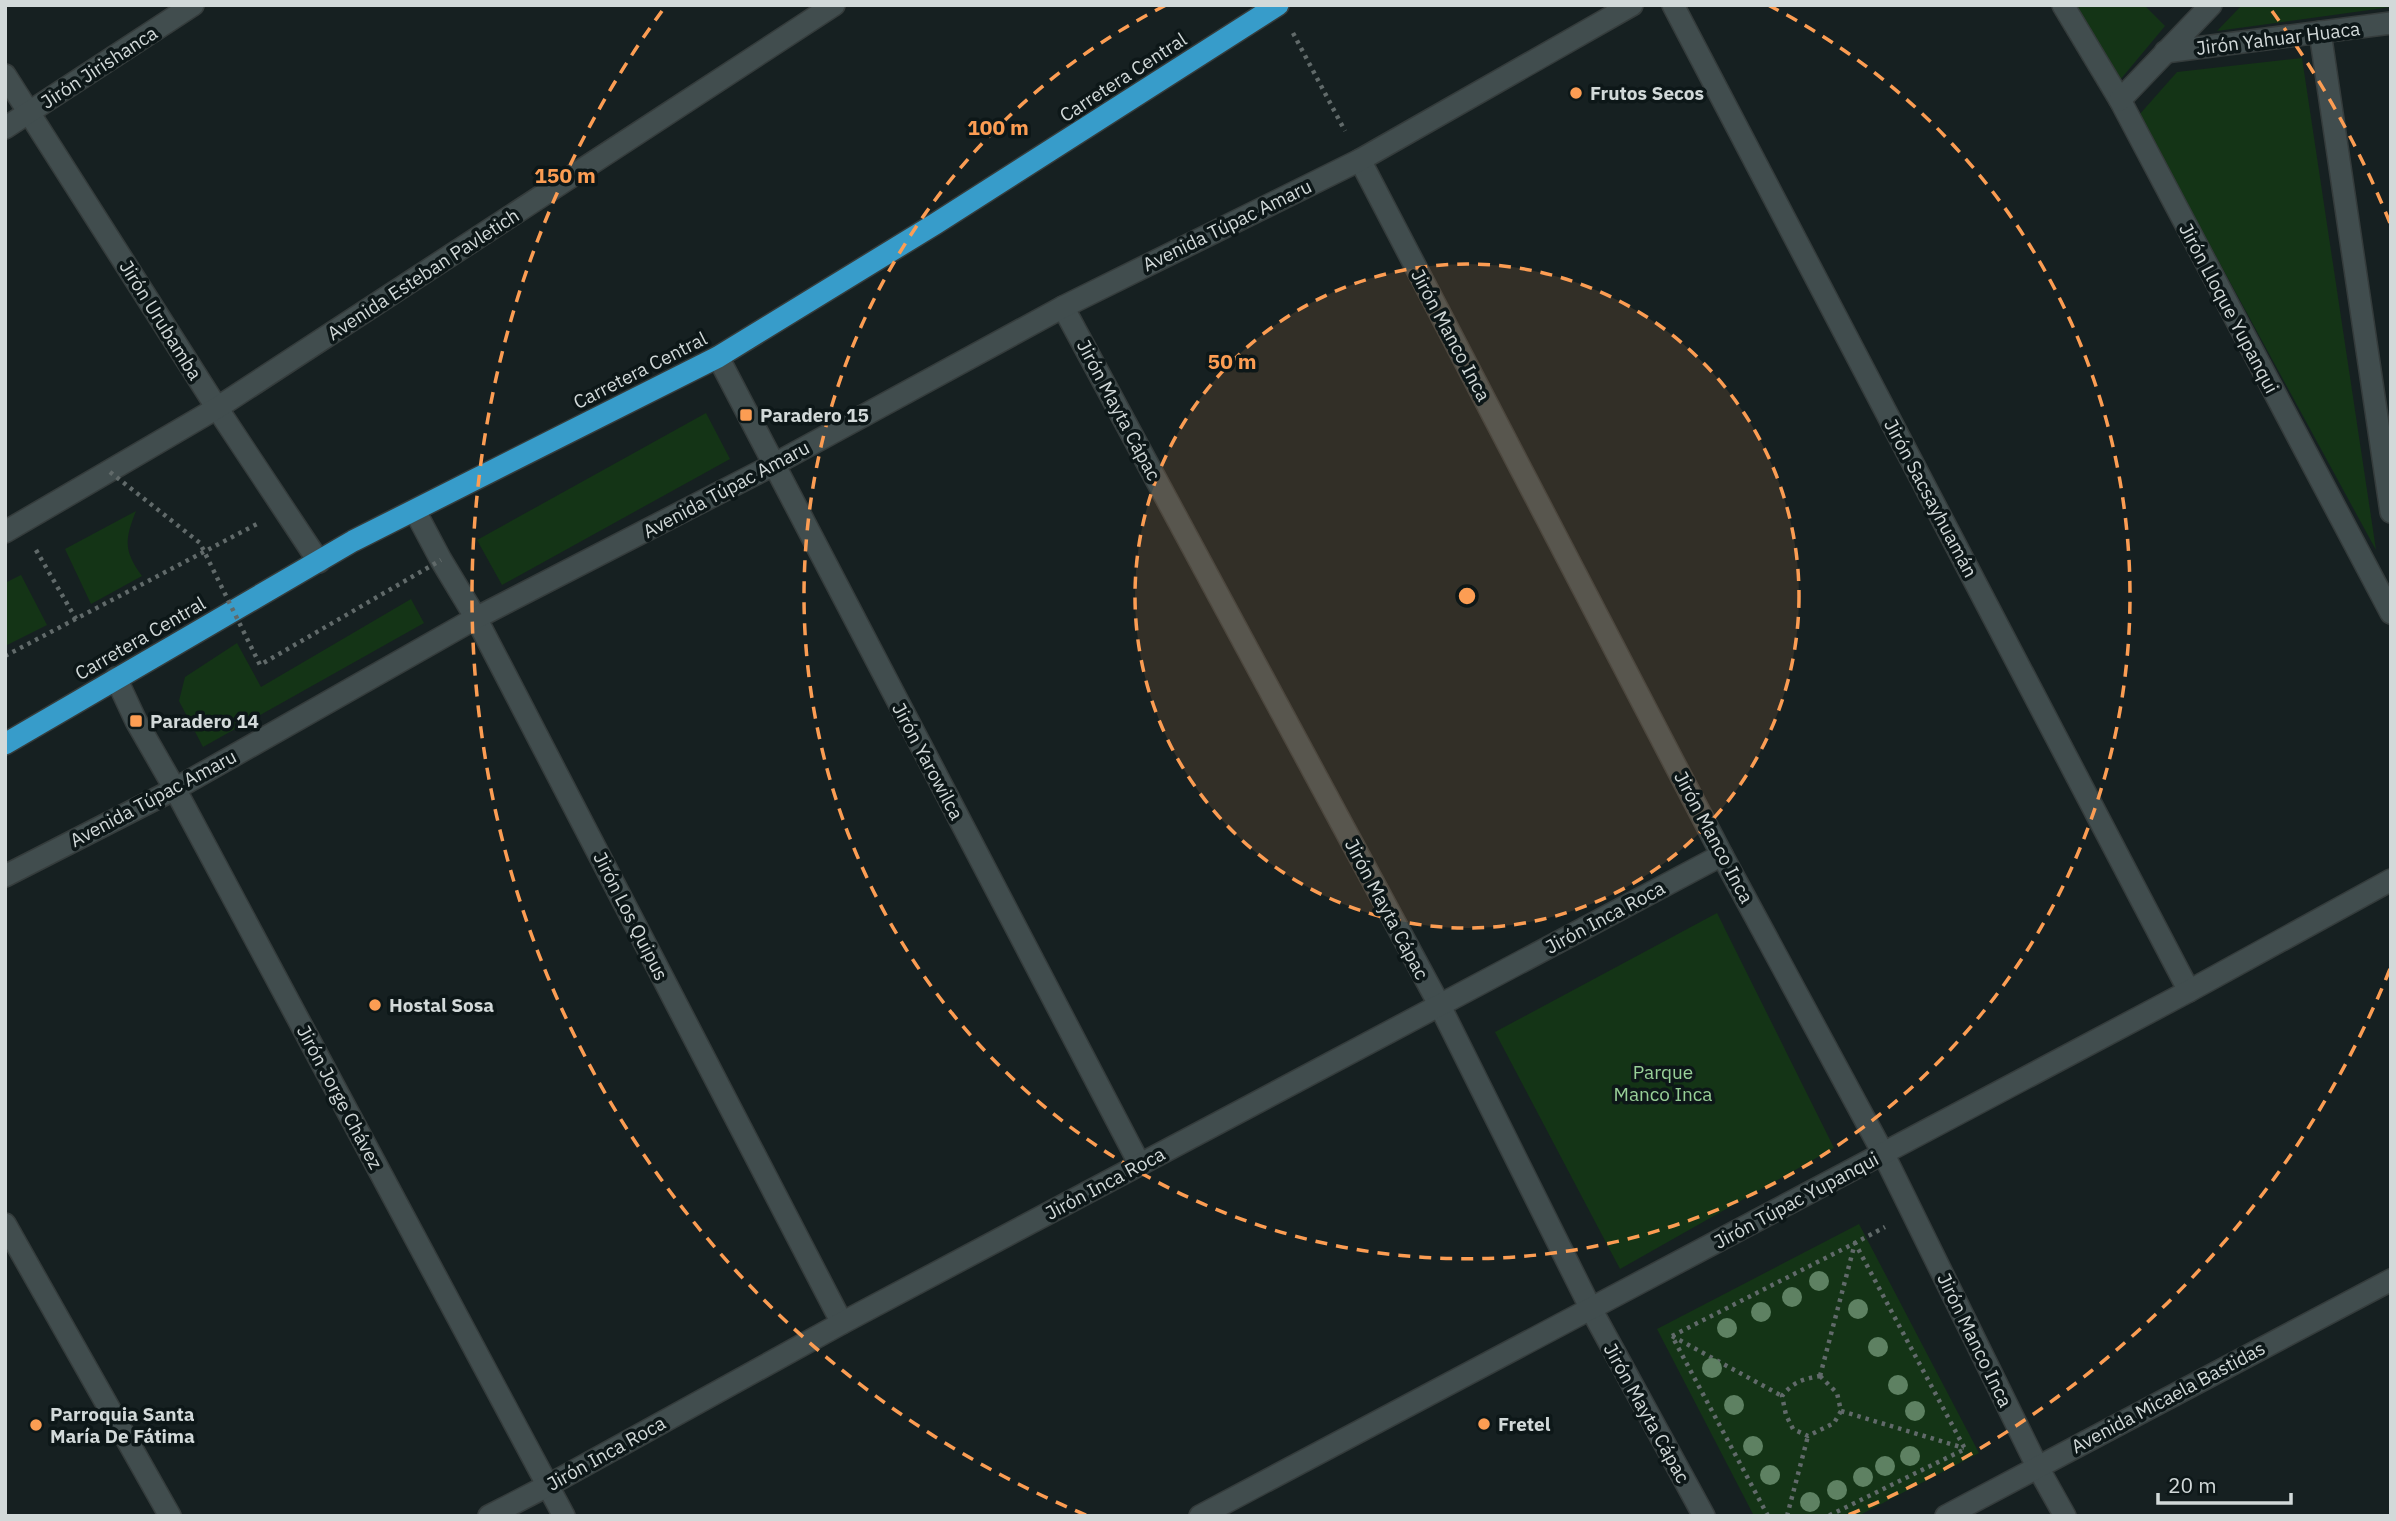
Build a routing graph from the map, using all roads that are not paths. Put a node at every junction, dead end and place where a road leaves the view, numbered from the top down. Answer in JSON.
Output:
{"nodes":[{"id":1,"x":193,"y":5,"type":"edge"},
{"id":2,"x":834,"y":5,"type":"edge"},
{"id":3,"x":1278,"y":5,"type":"edge"},
{"id":4,"x":1632,"y":5,"type":"edge"},
{"id":5,"x":1673,"y":5,"type":"edge"},
{"id":6,"x":2063,"y":5,"type":"edge"},
{"id":7,"x":2211,"y":5,"type":"edge"},
{"id":8,"x":2391,"y":23,"type":"edge"},
{"id":9,"x":2320,"y":32,"type":"junction"},
{"id":10,"x":2165,"y":52,"type":"junction"},
{"id":11,"x":5,"y":75,"type":"edge"},
{"id":12,"x":2120,"y":100,"type":"junction"},
{"id":13,"x":30,"y":113,"type":"junction"},
{"id":14,"x":5,"y":128,"type":"edge"},
{"id":15,"x":1360,"y":160,"type":"junction"},
{"id":16,"x":1063,"y":307,"type":"junction"},
{"id":17,"x":718,"y":357,"type":"junction"},
{"id":18,"x":217,"y":408,"type":"junction"},
{"id":19,"x":773,"y":465,"type":"junction"},
{"id":20,"x":415,"y":511,"type":"junction"},
{"id":21,"x":2391,"y":512,"type":"edge"},
{"id":22,"x":13,"y":528,"type":"edge"},
{"id":23,"x":319,"y":562,"type":"junction"},
{"id":24,"x":2391,"y":614,"type":"edge"},
{"id":25,"x":476,"y":618,"type":"junction"},
{"id":26,"x":116,"y":678,"type":"junction"},
{"id":27,"x":5,"y":744,"type":"edge"},
{"id":28,"x":176,"y":789,"type":"junction"},
{"id":29,"x":1722,"y":855,"type":"junction"},
{"id":30,"x":5,"y":876,"type":"edge"},
{"id":31,"x":2391,"y":880,"type":"edge"},
{"id":32,"x":2189,"y":991,"type":"junction"},
{"id":33,"x":1440,"y":1006,"type":"junction"},
{"id":34,"x":1883,"y":1153,"type":"junction"},
{"id":35,"x":1140,"y":1165,"type":"junction"},
{"id":36,"x":5,"y":1224,"type":"edge"},
{"id":37,"x":12,"y":1257,"type":"edge"},
{"id":38,"x":2391,"y":1280,"type":"edge"},
{"id":39,"x":1591,"y":1309,"type":"junction"},
{"id":40,"x":842,"y":1323,"type":"junction"},
{"id":41,"x":2037,"y":1466,"type":"junction"},
{"id":42,"x":549,"y":1485,"type":"junction"},
{"id":43,"x":170,"y":1516,"type":"edge"},
{"id":44,"x":489,"y":1516,"type":"edge"},
{"id":45,"x":564,"y":1516,"type":"edge"},
{"id":46,"x":1200,"y":1516,"type":"edge"},
{"id":47,"x":1704,"y":1516,"type":"edge"},
{"id":48,"x":1946,"y":1516,"type":"edge"},
{"id":49,"x":2065,"y":1516,"type":"edge"}],
"edges":[{"from":1,"to":13,"type":"street","name":"Jirón Jirishanca"},
{"from":2,"to":18,"type":"street","name":"Avenida Esteban Pavletich"},
{"from":3,"to":17,"type":"highway","name":"Carretera Central"},
{"from":4,"to":15,"type":"street","name":"Avenida Túpac Amaru"},
{"from":5,"to":32,"type":"street","name":"Jirón Sacsayhuamán"},
{"from":6,"to":12,"type":"street","name":"Jirón Lloque Yupanqui"},
{"from":7,"to":10,"type":"street"},
{"from":8,"to":9,"type":"street","name":"Jirón Yahuar Huaca"},
{"from":9,"to":10,"type":"street","name":"Jirón Yahuar Huaca"},
{"from":9,"to":21,"type":"street"},
{"from":10,"to":12,"type":"street"},
{"from":11,"to":13,"type":"street","name":"Jirón Urubamba"},
{"from":12,"to":24,"type":"street","name":"Jirón Lloque Yupanqui"},
{"from":13,"to":14,"type":"street","name":"Jirón Jirishanca"},
{"from":13,"to":18,"type":"street","name":"Jirón Urubamba"},
{"from":15,"to":16,"type":"street","name":"Avenida Túpac Amaru"},
{"from":15,"to":29,"type":"street","name":"Jirón Manco Inca"},
{"from":16,"to":19,"type":"street","name":"Avenida Túpac Amaru"},
{"from":16,"to":33,"type":"street","name":"Jirón Mayta Cápac"},
{"from":17,"to":19,"type":"street","name":"Jirón Yarowilca"},
{"from":17,"to":20,"type":"highway","name":"Carretera Central"},
{"from":18,"to":22,"type":"street","name":"Avenida Esteban Pavletich"},
{"from":18,"to":23,"type":"street","name":"Jirón Urubamba"},
{"from":19,"to":25,"type":"street","name":"Avenida Túpac Amaru"},
{"from":19,"to":35,"type":"street","name":"Jirón Yarowilca"},
{"from":20,"to":23,"type":"highway","name":"Carretera Central"},
{"from":20,"to":25,"type":"street","name":"Jirón Los Quipus"},
{"from":23,"to":26,"type":"highway","name":"Carretera Central"},
{"from":25,"to":28,"type":"street","name":"Avenida Túpac Amaru"},
{"from":25,"to":40,"type":"street","name":"Jirón Los Quipus"},
{"from":26,"to":27,"type":"highway","name":"Carretera Central"},
{"from":26,"to":28,"type":"street","name":"Jirón Jorge Chávez"},
{"from":28,"to":30,"type":"street","name":"Avenida Túpac Amaru"},
{"from":28,"to":42,"type":"street","name":"Jirón Jorge Chávez"},
{"from":29,"to":33,"type":"street","name":"Jirón Inca Roca"},
{"from":29,"to":34,"type":"street","name":"Jirón Manco Inca"},
{"from":31,"to":32,"type":"street","name":"Jirón Túpac Yupanqui"},
{"from":32,"to":34,"type":"street","name":"Jirón Túpac Yupanqui"},
{"from":33,"to":35,"type":"street","name":"Jirón Inca Roca"},
{"from":33,"to":39,"type":"street","name":"Jirón Mayta Cápac"},
{"from":34,"to":39,"type":"street","name":"Jirón Túpac Yupanqui"},
{"from":34,"to":41,"type":"street","name":"Jirón Manco Inca"},
{"from":35,"to":40,"type":"street","name":"Jirón Inca Roca"},
{"from":36,"to":37,"type":"street"},
{"from":37,"to":43,"type":"street"},
{"from":38,"to":41,"type":"street","name":"Avenida Micaela Bastidas"},
{"from":39,"to":46,"type":"street","name":"Jirón Túpac Yupanqui"},
{"from":39,"to":47,"type":"street","name":"Jirón Mayta Cápac"},
{"from":40,"to":42,"type":"street","name":"Jirón Inca Roca"},
{"from":41,"to":48,"type":"street","name":"Avenida Micaela Bastidas"},
{"from":41,"to":49,"type":"street","name":"Jirón Manco Inca"},
{"from":42,"to":44,"type":"street","name":"Jirón Inca Roca"},
{"from":42,"to":45,"type":"street","name":"Jirón Jorge Chávez"}]}
